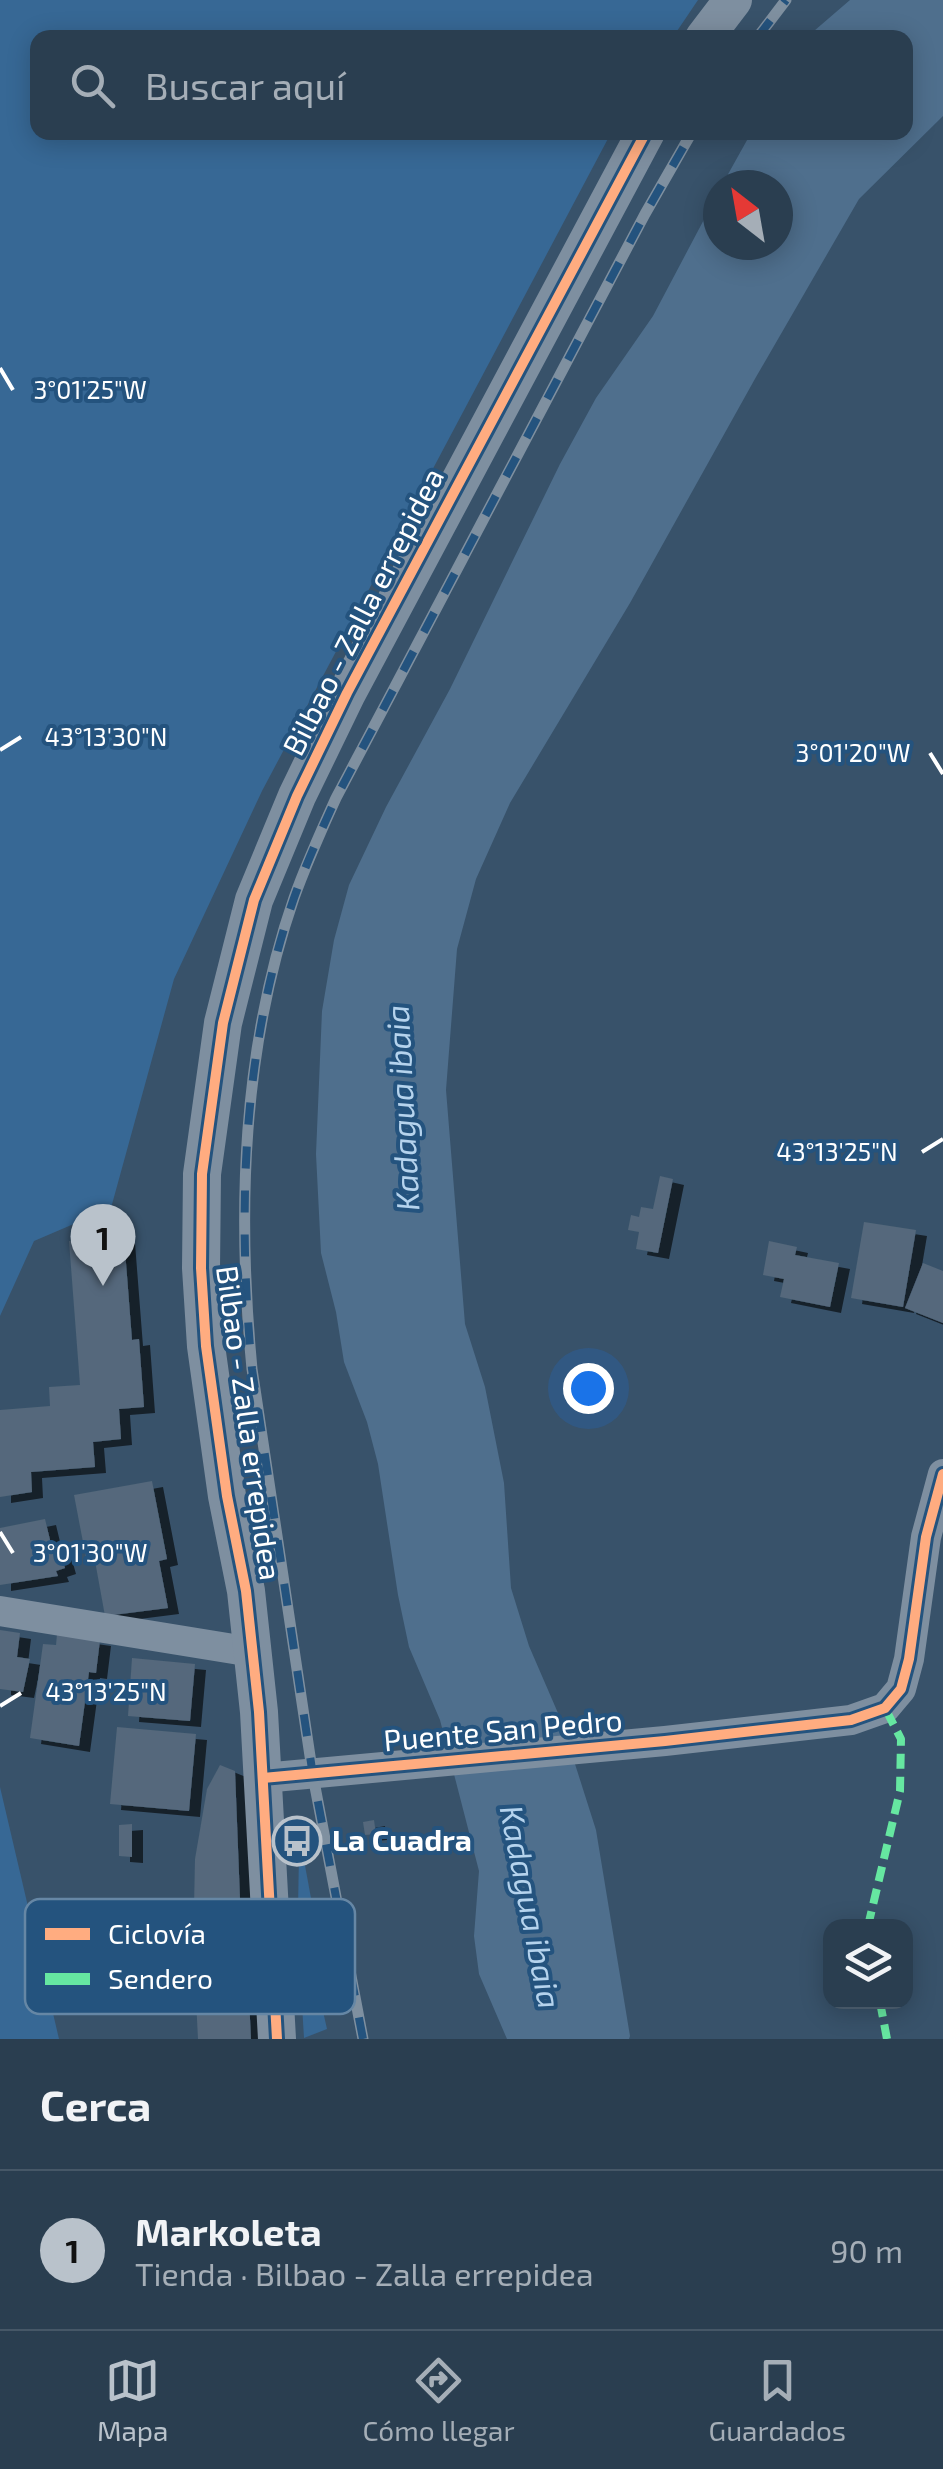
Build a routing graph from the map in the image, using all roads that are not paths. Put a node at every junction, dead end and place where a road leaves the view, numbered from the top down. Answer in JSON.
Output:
{"nodes":[{"id":1,"x":732,"y":0,"type":"edge"},
{"id":2,"x":710,"y":30,"type":"edge"},
{"id":3,"x":642,"y":140,"type":"edge"},
{"id":4,"x":943,"y":1474,"type":"edge"},
{"id":5,"x":0,"y":1612,"type":"edge"},
{"id":6,"x":252,"y":1652,"type":"junction"},
{"id":7,"x":263,"y":1778,"type":"junction"},
{"id":8,"x":269,"y":1899,"type":"edge"},
{"id":9,"x":276,"y":2014,"type":"edge"},
{"id":10,"x":277,"y":2039,"type":"edge"}],
"edges":[{"from":1,"to":2,"type":"street"},
{"from":3,"to":6,"type":"street","name":"Bilbao - Zalla errepidea"},
{"from":4,"to":7,"type":"street","name":"Puente San Pedro"},
{"from":5,"to":6,"type":"street"},
{"from":6,"to":7,"type":"street","name":"Bilbao - Zalla errepidea"},
{"from":7,"to":8,"type":"street","name":"Bilbao - Zalla errepidea"},
{"from":9,"to":10,"type":"street","name":"Bilbao - Zalla errepidea"}]}
